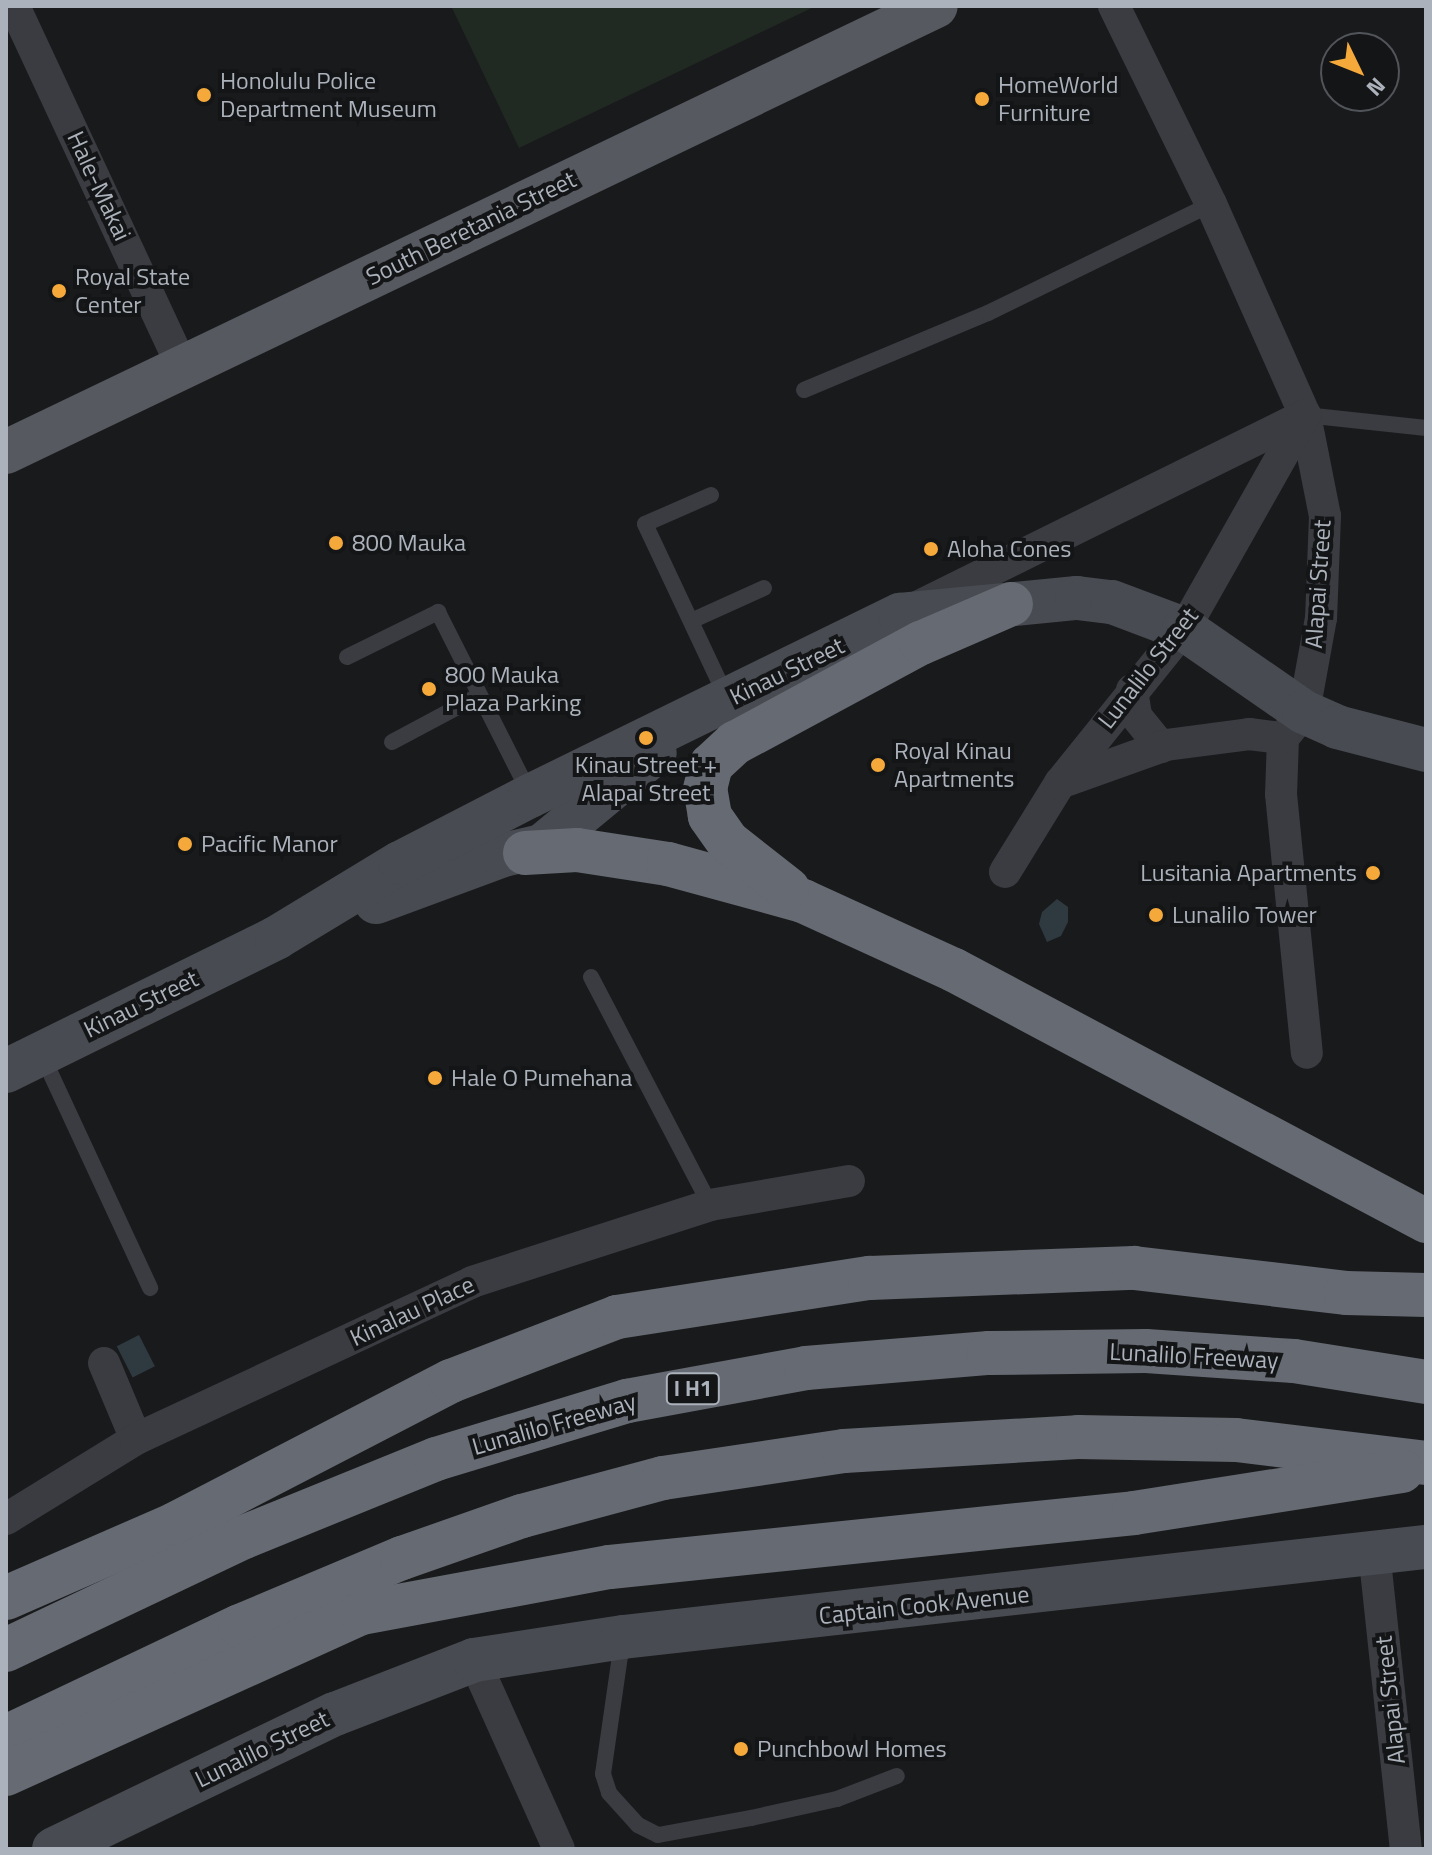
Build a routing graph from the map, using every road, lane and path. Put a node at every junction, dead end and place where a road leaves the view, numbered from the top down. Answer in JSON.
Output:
{"nodes":[{"id":1,"x":14,"y":6,"type":"edge"},
{"id":2,"x":936,"y":6,"type":"edge"},
{"id":3,"x":1114,"y":6,"type":"edge"},
{"id":4,"x":1211,"y":204,"type":"junction"},
{"id":5,"x":182,"y":367,"type":"junction"},
{"id":6,"x":804,"y":390,"type":"dead end"},
{"id":7,"x":1305,"y":415,"type":"junction"},
{"id":8,"x":1426,"y":428,"type":"edge"},
{"id":9,"x":6,"y":452,"type":"edge"},
{"id":10,"x":711,"y":495,"type":"dead end"},
{"id":11,"x":764,"y":588,"type":"dead end"},
{"id":12,"x":1011,"y":604,"type":"junction"},
{"id":13,"x":900,"y":615,"type":"junction"},
{"id":14,"x":691,"y":621,"type":"junction"},
{"id":15,"x":1184,"y":629,"type":"junction"},
{"id":16,"x":347,"y":657,"type":"dead end"},
{"id":17,"x":1132,"y":690,"type":"junction"},
{"id":18,"x":478,"y":696,"type":"junction"},
{"id":19,"x":728,"y":700,"type":"junction"},
{"id":20,"x":1293,"y":725,"type":"junction"},
{"id":21,"x":392,"y":742,"type":"dead end"},
{"id":22,"x":1161,"y":747,"type":"junction"},
{"id":23,"x":1426,"y":750,"type":"edge"},
{"id":24,"x":1060,"y":783,"type":"junction"},
{"id":25,"x":530,"y":796,"type":"junction"},
{"id":26,"x":525,"y":853,"type":"junction"},
{"id":27,"x":1005,"y":872,"type":"dead end"},
{"id":28,"x":803,"y":901,"type":"junction"},
{"id":29,"x":276,"y":938,"type":"junction"},
{"id":30,"x":591,"y":977,"type":"dead end"},
{"id":31,"x":1307,"y":1053,"type":"dead end"},
{"id":32,"x":24,"y":1062,"type":"edge"},
{"id":33,"x":849,"y":1181,"type":"dead end"},
{"id":34,"x":710,"y":1205,"type":"junction"},
{"id":35,"x":1426,"y":1221,"type":"edge"},
{"id":36,"x":150,"y":1288,"type":"dead end"},
{"id":37,"x":1426,"y":1295,"type":"edge"},
{"id":38,"x":104,"y":1363,"type":"dead end"},
{"id":39,"x":1426,"y":1382,"type":"edge"},
{"id":40,"x":136,"y":1439,"type":"junction"},
{"id":41,"x":1426,"y":1465,"type":"edge"},
{"id":42,"x":6,"y":1519,"type":"edge"},
{"id":43,"x":1426,"y":1547,"type":"edge"},
{"id":44,"x":1374,"y":1551,"type":"junction"},
{"id":45,"x":6,"y":1598,"type":"edge"},
{"id":46,"x":623,"y":1637,"type":"junction"},
{"id":47,"x":6,"y":1650,"type":"edge"},
{"id":48,"x":474,"y":1660,"type":"junction"},
{"id":49,"x":6,"y":1737,"type":"edge"},
{"id":50,"x":6,"y":1774,"type":"edge"},
{"id":51,"x":897,"y":1776,"type":"dead end"},
{"id":52,"x":54,"y":1849,"type":"edge"},
{"id":53,"x":559,"y":1849,"type":"edge"},
{"id":54,"x":1406,"y":1849,"type":"edge"}],
"edges":[{"from":1,"to":5,"type":"street","name":"Hale-Makai"},
{"from":2,"to":5,"type":"main road","name":"South Beretania Street"},
{"from":3,"to":4,"type":"street","name":"Alapai Street"},
{"from":4,"to":6,"type":"lane"},
{"from":4,"to":7,"type":"street","name":"Alapai Street"},
{"from":5,"to":9,"type":"main road","name":"South Beretania Street"},
{"from":7,"to":8,"type":"lane"},
{"from":7,"to":13,"type":"street","name":"Kinau Street"},
{"from":7,"to":15,"type":"street","name":"Lunalilo Street"},
{"from":7,"to":20,"type":"street","name":"Alapai Street"},
{"from":10,"to":14,"type":"lane"},
{"from":11,"to":14,"type":"lane"},
{"from":12,"to":13,"type":"street"},
{"from":12,"to":15,"type":"street"},
{"from":12,"to":28,"type":"highway"},
{"from":13,"to":19,"type":"street","name":"Kinau Street"},
{"from":14,"to":19,"type":"lane"},
{"from":15,"to":17,"type":"street","name":"Lunalilo Street"},
{"from":15,"to":20,"type":"street"},
{"from":16,"to":18,"type":"lane"},
{"from":17,"to":22,"type":"street"},
{"from":17,"to":24,"type":"street","name":"Lunalilo Street"},
{"from":18,"to":21,"type":"lane"},
{"from":18,"to":25,"type":"lane"},
{"from":19,"to":25,"type":"street","name":"Kinau Street"},
{"from":19,"to":26,"type":"street","name":"Kinau Street"},
{"from":20,"to":22,"type":"street"},
{"from":20,"to":23,"type":"street"},
{"from":20,"to":31,"type":"street","name":"Alapai Street"},
{"from":22,"to":24,"type":"street"},
{"from":24,"to":27,"type":"street","name":"Lunalilo Street"},
{"from":25,"to":29,"type":"street","name":"Kinau Street"},
{"from":26,"to":28,"type":"highway"},
{"from":26,"to":29,"type":"street","name":"Kinau Street"},
{"from":28,"to":35,"type":"highway"},
{"from":29,"to":32,"type":"street","name":"Kinau Street"},
{"from":30,"to":34,"type":"lane"},
{"from":32,"to":36,"type":"lane"},
{"from":33,"to":34,"type":"street","name":"Kinalau Place"},
{"from":34,"to":40,"type":"street","name":"Kinalau Place"},
{"from":37,"to":45,"type":"highway"},
{"from":38,"to":40,"type":"street"},
{"from":39,"to":47,"type":"highway","name":"Lunalilo Freeway","number":"I H1"},
{"from":40,"to":42,"type":"street","name":"Kinalau Place"},
{"from":41,"to":49,"type":"highway"},
{"from":41,"to":50,"type":"highway"},
{"from":43,"to":44,"type":"street","name":"Captain Cook Avenue"},
{"from":44,"to":46,"type":"street","name":"Captain Cook Avenue"},
{"from":44,"to":54,"type":"street","name":"Alapai Street"},
{"from":46,"to":48,"type":"street","name":"Captain Cook Avenue"},
{"from":46,"to":51,"type":"lane"},
{"from":48,"to":52,"type":"street","name":"Lunalilo Street"},
{"from":48,"to":53,"type":"street"}]}
